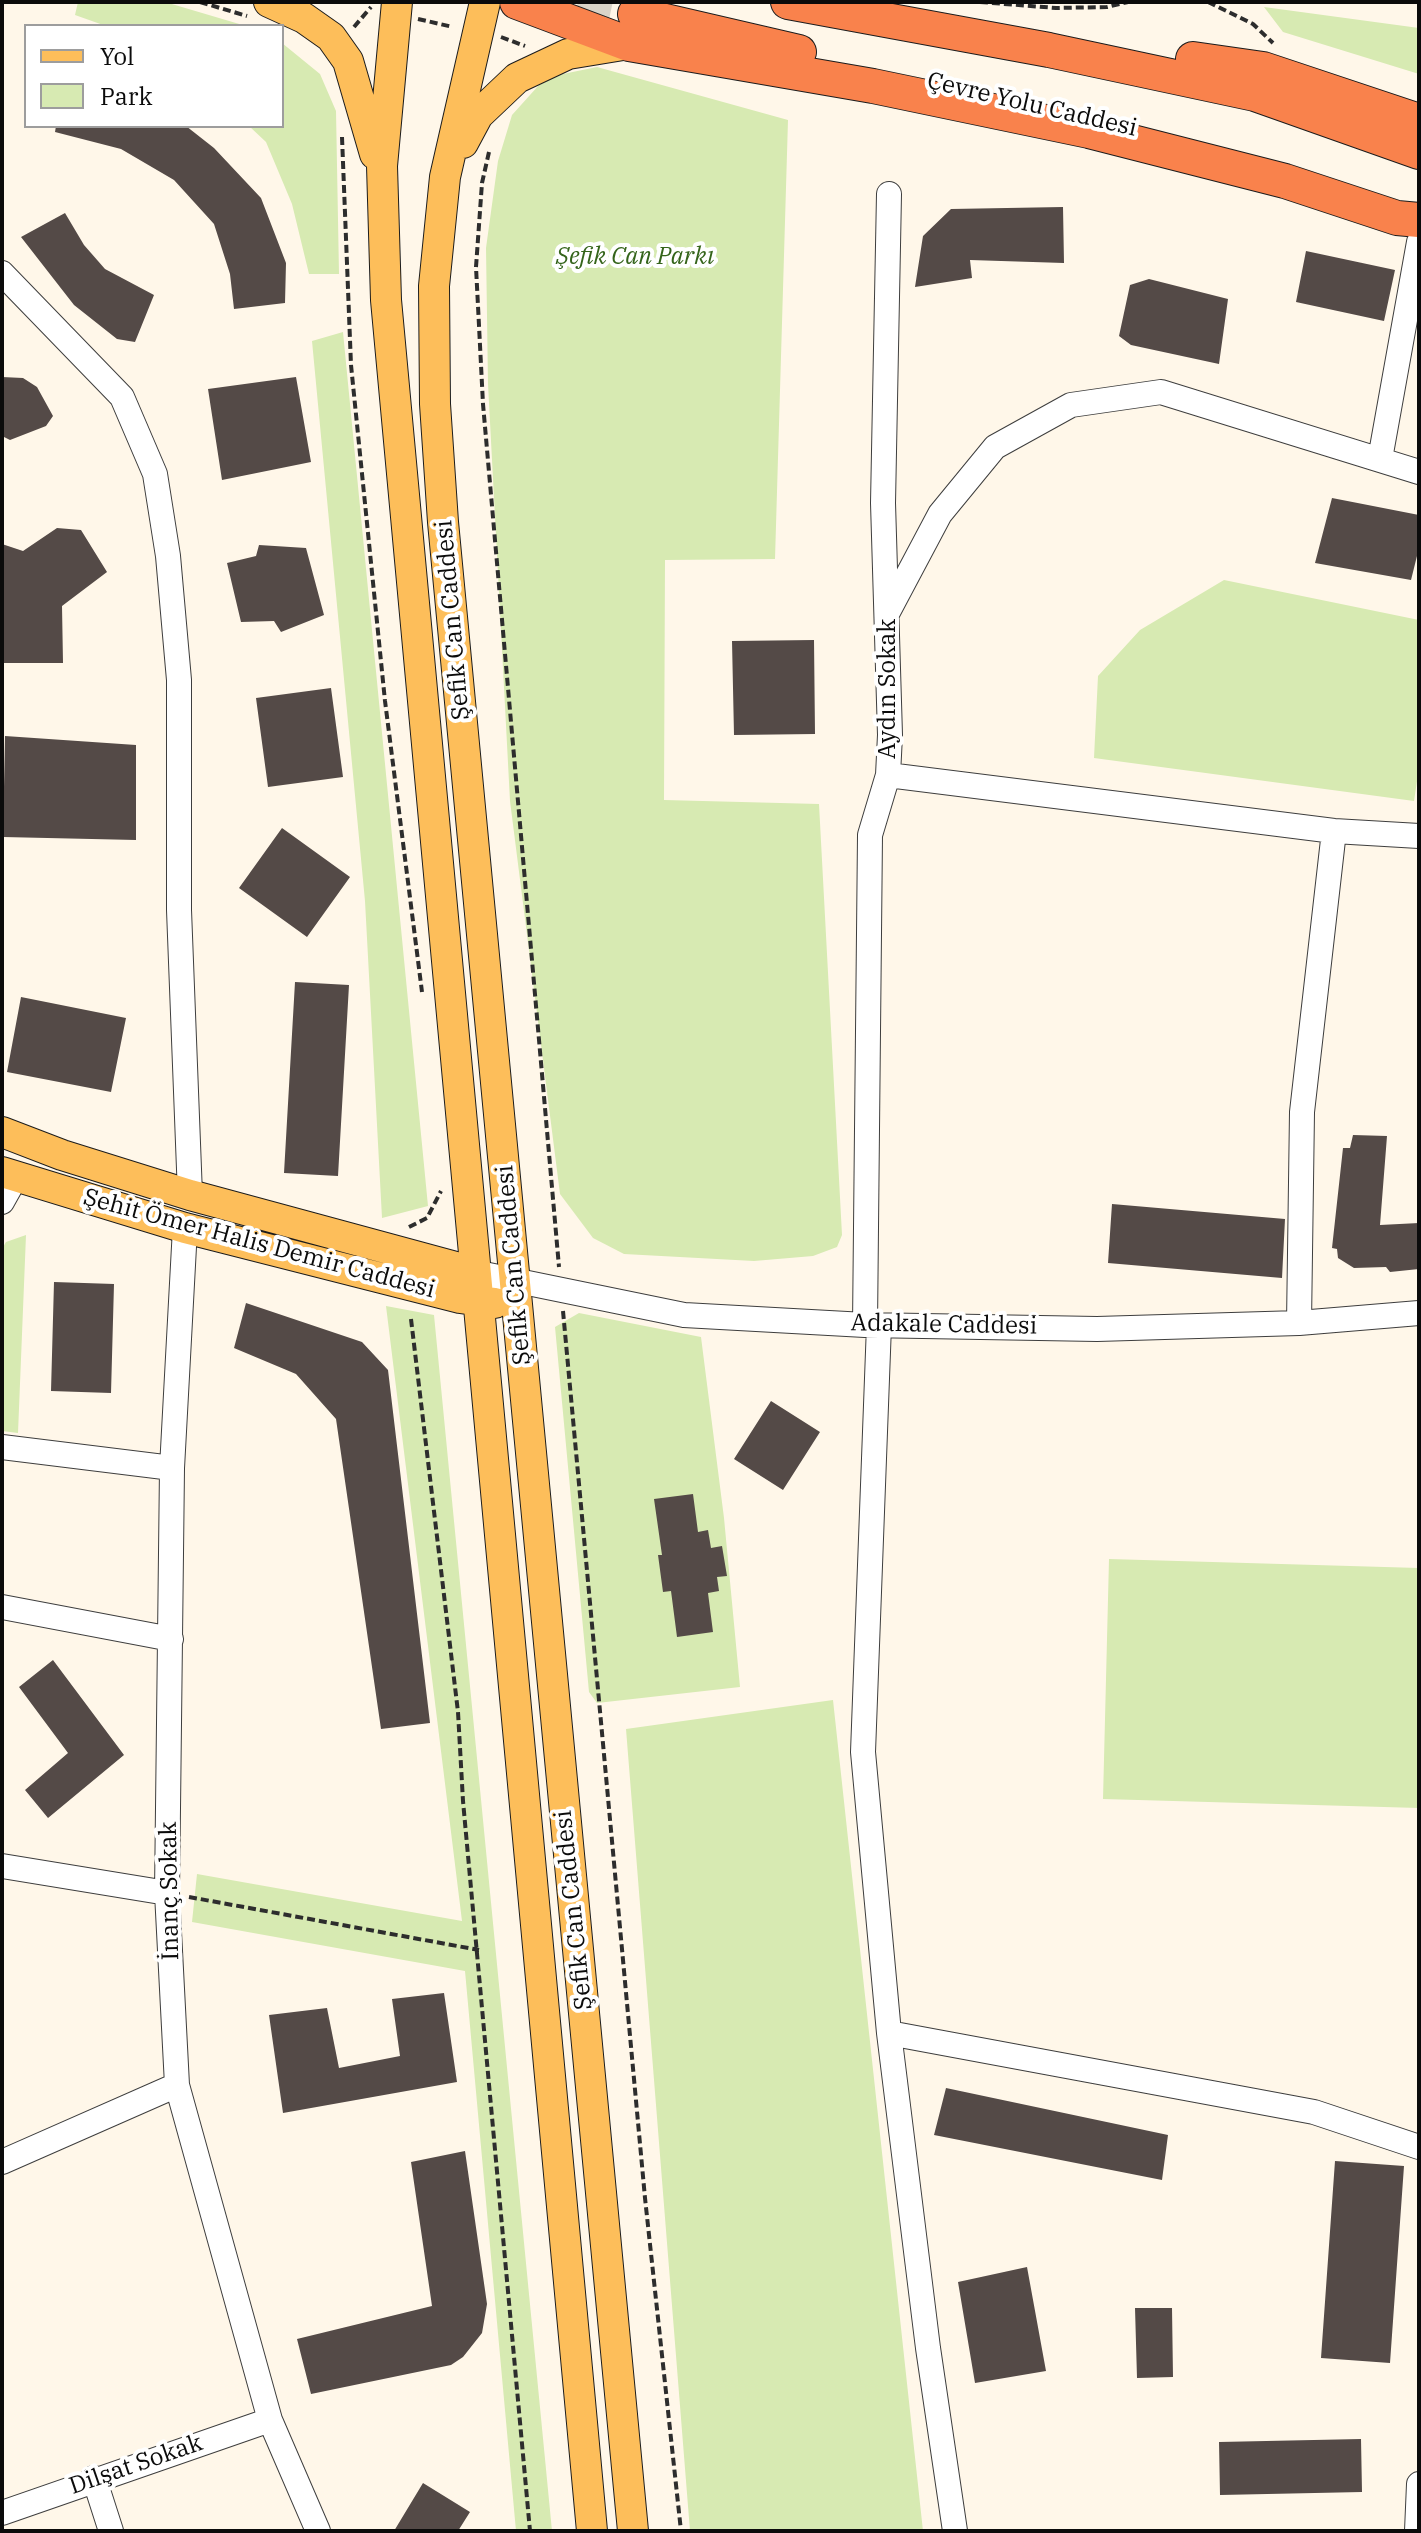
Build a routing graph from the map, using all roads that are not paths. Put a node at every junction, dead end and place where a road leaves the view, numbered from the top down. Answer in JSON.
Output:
{"nodes":[{"id":1,"x":397,"y":2,"type":"edge"},
{"id":2,"x":485,"y":2,"type":"edge"},
{"id":3,"x":517,"y":2,"type":"edge"},
{"id":4,"x":788,"y":2,"type":"edge"},
{"id":5,"x":850,"y":2,"type":"edge"},
{"id":6,"x":265,"y":11,"type":"edge"},
{"id":7,"x":632,"y":29,"type":"junction"},
{"id":8,"x":1419,"y":121,"type":"edge"},
{"id":9,"x":1419,"y":152,"type":"edge"},
{"id":10,"x":445,"y":177,"type":"junction"},
{"id":11,"x":382,"y":180,"type":"junction"},
{"id":12,"x":889,"y":194,"type":"dead end"},
{"id":13,"x":1419,"y":218,"type":"edge"},
{"id":14,"x":1419,"y":242,"type":"edge"},
{"id":15,"x":2,"y":273,"type":"edge"},
{"id":16,"x":1380,"y":459,"type":"junction"},
{"id":17,"x":1419,"y":472,"type":"edge"},
{"id":18,"x":887,"y":614,"type":"junction"},
{"id":19,"x":888,"y":775,"type":"junction"},
{"id":20,"x":1334,"y":831,"type":"junction"},
{"id":21,"x":1419,"y":836,"type":"edge"},
{"id":22,"x":2,"y":1132,"type":"edge"},
{"id":23,"x":7,"y":1184,"type":"edge"},
{"id":24,"x":190,"y":1195,"type":"junction"},
{"id":25,"x":185,"y":1228,"type":"junction"},
{"id":26,"x":475,"y":1286,"type":"junction"},
{"id":27,"x":517,"y":1292,"type":"junction"},
{"id":28,"x":1419,"y":1313,"type":"edge"},
{"id":29,"x":1299,"y":1323,"type":"junction"},
{"id":30,"x":872,"y":1325,"type":"junction"},
{"id":31,"x":2,"y":1447,"type":"edge"},
{"id":32,"x":172,"y":1468,"type":"junction"},
{"id":33,"x":2,"y":1607,"type":"edge"},
{"id":34,"x":171,"y":1639,"type":"junction"},
{"id":35,"x":2,"y":1866,"type":"edge"},
{"id":36,"x":167,"y":1893,"type":"junction"},
{"id":37,"x":889,"y":2033,"type":"junction"},
{"id":38,"x":177,"y":2085,"type":"junction"},
{"id":39,"x":1419,"y":2147,"type":"edge"},
{"id":40,"x":2,"y":2162,"type":"edge"},
{"id":41,"x":270,"y":2420,"type":"junction"},
{"id":42,"x":94,"y":2478,"type":"junction"},
{"id":43,"x":1419,"y":2484,"type":"edge"},
{"id":44,"x":2,"y":2513,"type":"edge"},
{"id":45,"x":111,"y":2531,"type":"edge"},
{"id":46,"x":318,"y":2531,"type":"edge"},
{"id":47,"x":592,"y":2531,"type":"edge"},
{"id":48,"x":633,"y":2531,"type":"edge"},
{"id":49,"x":955,"y":2531,"type":"edge"},
{"id":50,"x":1417,"y":2531,"type":"edge"}],
"edges":[{"from":1,"to":11,"type":"main road","name":"Şefik Can Caddesi"},
{"from":2,"to":10,"type":"main road","name":"Şefik Can Caddesi"},
{"from":3,"to":7,"type":"highway"},
{"from":4,"to":9,"type":"highway"},
{"from":5,"to":8,"type":"highway"},
{"from":6,"to":11,"type":"main road"},
{"from":7,"to":10,"type":"main road"},
{"from":7,"to":13,"type":"highway"},
{"from":10,"to":27,"type":"main road","name":"Şefik Can Caddesi"},
{"from":11,"to":26,"type":"main road","name":"Şefik Can Caddesi"},
{"from":12,"to":18,"type":"street","name":"Aydın Sokak"},
{"from":14,"to":16,"type":"street"},
{"from":15,"to":24,"type":"street"},
{"from":16,"to":17,"type":"street"},
{"from":16,"to":18,"type":"street"},
{"from":18,"to":19,"type":"street","name":"Aydın Sokak"},
{"from":19,"to":20,"type":"street"},
{"from":19,"to":30,"type":"street","name":"Aydın Sokak"},
{"from":20,"to":21,"type":"street"},
{"from":20,"to":29,"type":"street"},
{"from":22,"to":24,"type":"main road","name":"Şehit Ömer Halis Demir Caddesi"},
{"from":23,"to":25,"type":"main road","name":"Şehit Ömer Halis Demir Caddesi"},
{"from":24,"to":26,"type":"main road","name":"Şehit Ömer Halis Demir Caddesi"},
{"from":25,"to":26,"type":"main road","name":"Şehit Ömer Halis Demir Caddesi"},
{"from":25,"to":32,"type":"street","name":"İnanç Sokak"},
{"from":26,"to":27,"type":"main road","name":"Şehit Ömer Halis Demir Caddesi"},
{"from":26,"to":47,"type":"main road","name":"Şefik Can Caddesi"},
{"from":27,"to":30,"type":"street","name":"Adakale Caddesi"},
{"from":27,"to":48,"type":"main road","name":"Şefik Can Caddesi"},
{"from":28,"to":29,"type":"street","name":"Adakale Caddesi"},
{"from":29,"to":30,"type":"street","name":"Adakale Caddesi"},
{"from":30,"to":37,"type":"street","name":"Aydın Sokak"},
{"from":31,"to":32,"type":"street"},
{"from":32,"to":34,"type":"street","name":"İnanç Sokak"},
{"from":33,"to":34,"type":"street"},
{"from":34,"to":36,"type":"street","name":"İnanç Sokak"},
{"from":35,"to":36,"type":"street"},
{"from":36,"to":38,"type":"street","name":"İnanç Sokak"},
{"from":37,"to":39,"type":"street"},
{"from":37,"to":49,"type":"street","name":"Aydın Sokak"},
{"from":38,"to":40,"type":"street"},
{"from":38,"to":41,"type":"street","name":"İnanç Sokak"},
{"from":41,"to":42,"type":"street","name":"Dilşat Sokak"},
{"from":41,"to":46,"type":"street","name":"İnanç Sokak"},
{"from":42,"to":44,"type":"street","name":"Dilşat Sokak"},
{"from":42,"to":45,"type":"street"},
{"from":43,"to":50,"type":"street"}]}
